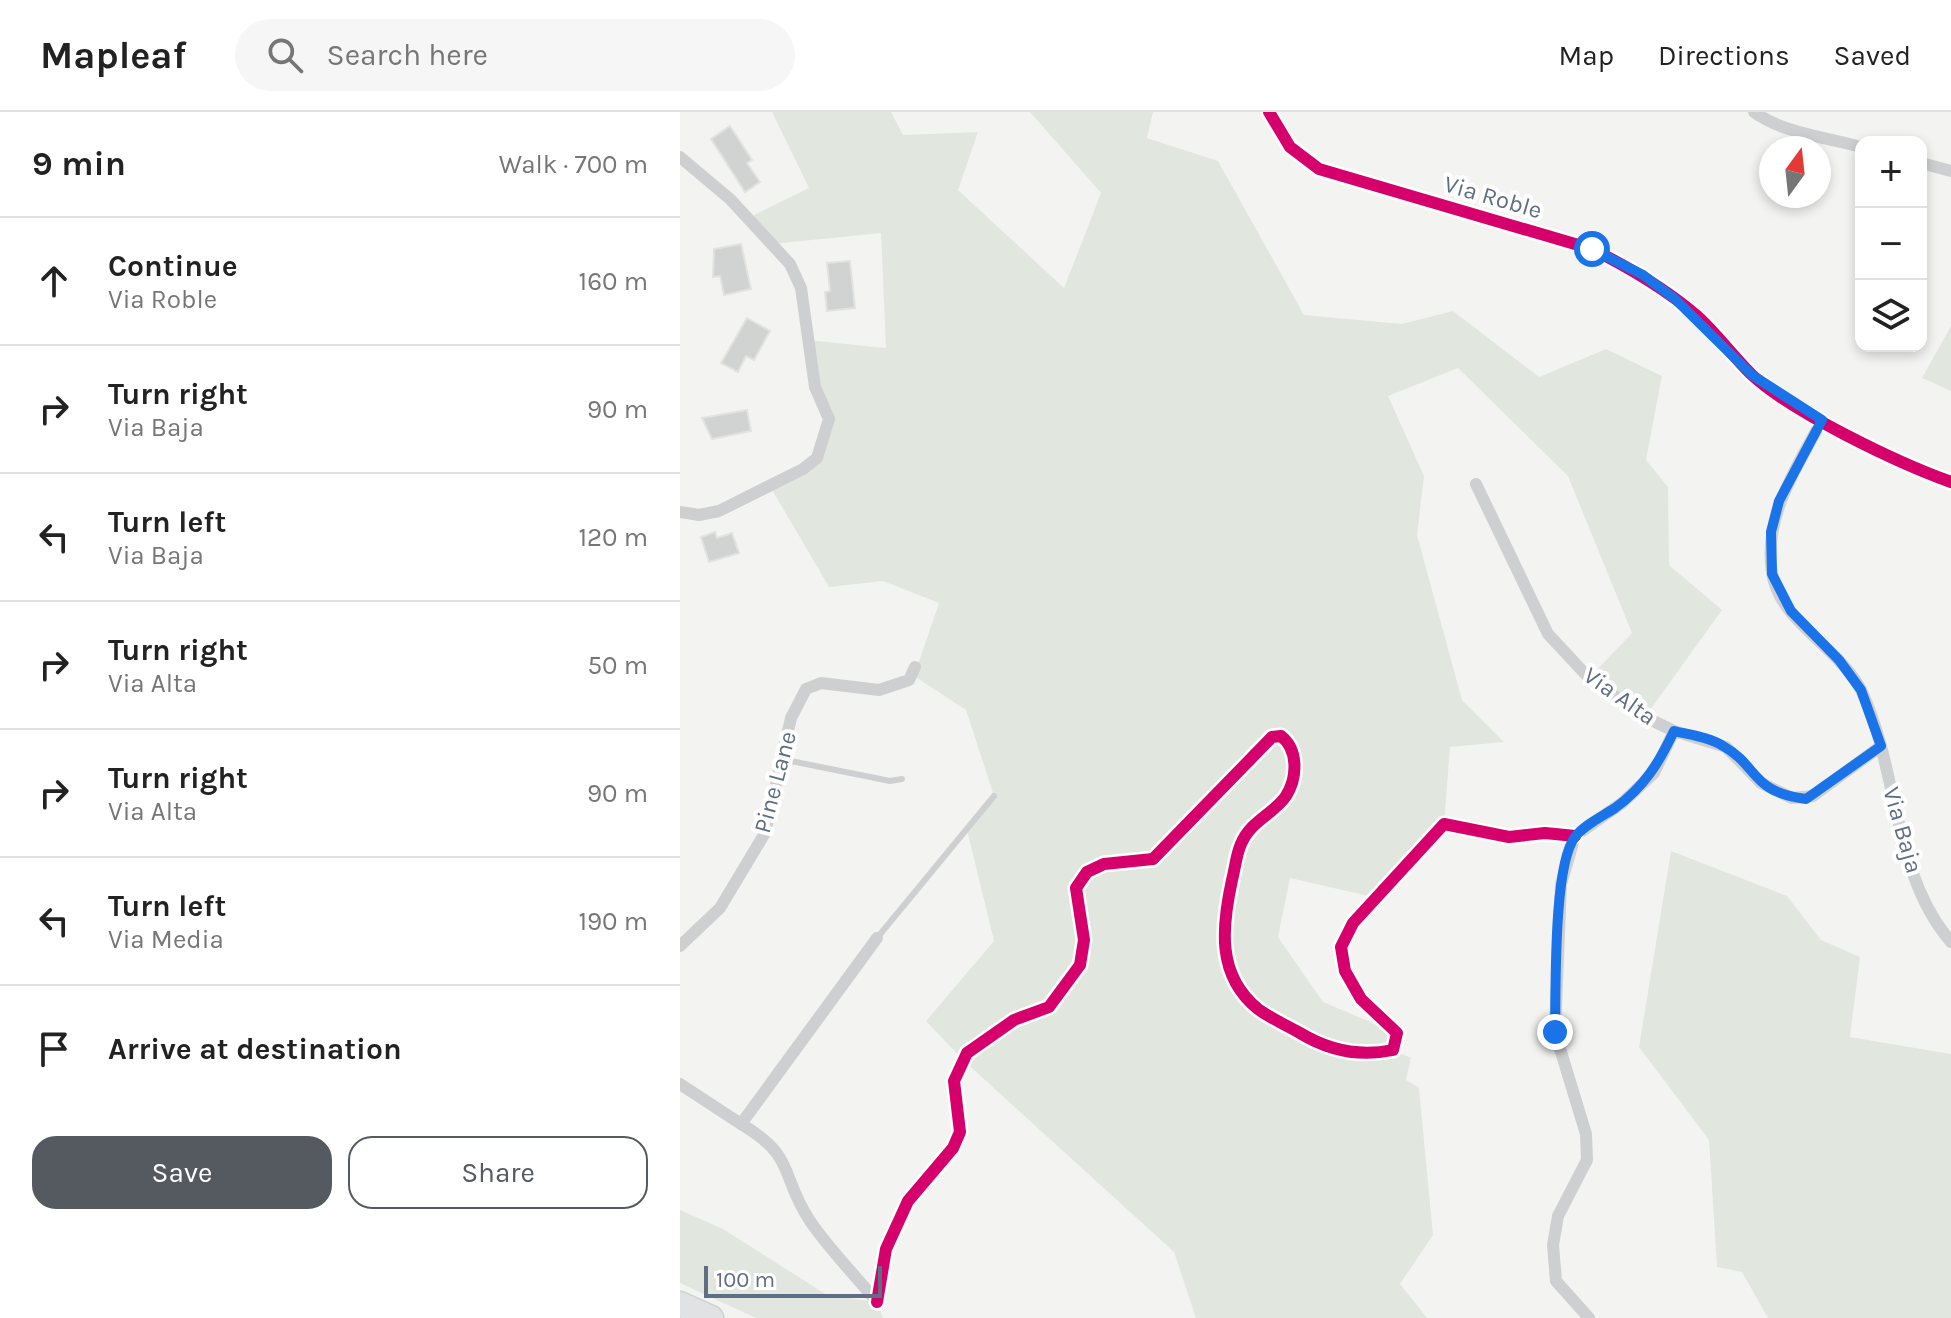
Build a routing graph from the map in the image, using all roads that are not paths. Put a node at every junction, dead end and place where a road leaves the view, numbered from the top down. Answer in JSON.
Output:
{"nodes":[{"id":1,"x":1269,"y":112,"type":"edge"},
{"id":2,"x":1754,"y":112,"type":"edge"},
{"id":3,"x":1855,"y":146,"type":"edge"},
{"id":4,"x":680,"y":157,"type":"edge"},
{"id":5,"x":1927,"y":165,"type":"edge"},
{"id":6,"x":1951,"y":171,"type":"edge"},
{"id":7,"x":1822,"y":420,"type":"junction"},
{"id":8,"x":1951,"y":482,"type":"edge"},
{"id":9,"x":1476,"y":484,"type":"dead end"},
{"id":10,"x":680,"y":512,"type":"edge"},
{"id":11,"x":915,"y":667,"type":"dead end"},
{"id":12,"x":1674,"y":731,"type":"junction"},
{"id":13,"x":1881,"y":746,"type":"junction"},
{"id":14,"x":781,"y":759,"type":"junction"},
{"id":15,"x":902,"y":779,"type":"dead end"},
{"id":16,"x":994,"y":796,"type":"dead end"},
{"id":17,"x":1575,"y":836,"type":"junction"},
{"id":18,"x":877,"y":938,"type":"joint"},
{"id":19,"x":1951,"y":942,"type":"edge"},
{"id":20,"x":680,"y":946,"type":"edge"},
{"id":21,"x":680,"y":1084,"type":"edge"},
{"id":22,"x":741,"y":1124,"type":"junction"},
{"id":23,"x":680,"y":1304,"type":"edge"},
{"id":24,"x":711,"y":1318,"type":"edge"},
{"id":25,"x":1589,"y":1318,"type":"edge"}],
"edges":[{"from":1,"to":7,"type":"street","name":"Via Roble"},
{"from":2,"to":3,"type":"street"},
{"from":4,"to":10,"type":"street"},
{"from":5,"to":6,"type":"street"},
{"from":7,"to":8,"type":"street","name":"Via Roble"},
{"from":7,"to":13,"type":"street","name":"Via Baja"},
{"from":9,"to":12,"type":"street","name":"Via Alta"},
{"from":11,"to":14,"type":"street","name":"Pine Lane"},
{"from":12,"to":13,"type":"street","name":"Via Alta"},
{"from":12,"to":17,"type":"street"},
{"from":13,"to":19,"type":"street","name":"Via Baja"},
{"from":14,"to":15,"type":"lane"},
{"from":14,"to":20,"type":"street","name":"Pine Lane"},
{"from":16,"to":18,"type":"lane"},
{"from":17,"to":22,"type":"street"},
{"from":17,"to":25,"type":"street"},
{"from":18,"to":22,"type":"street"},
{"from":21,"to":22,"type":"street"},
{"from":23,"to":24,"type":"highway"}]}
